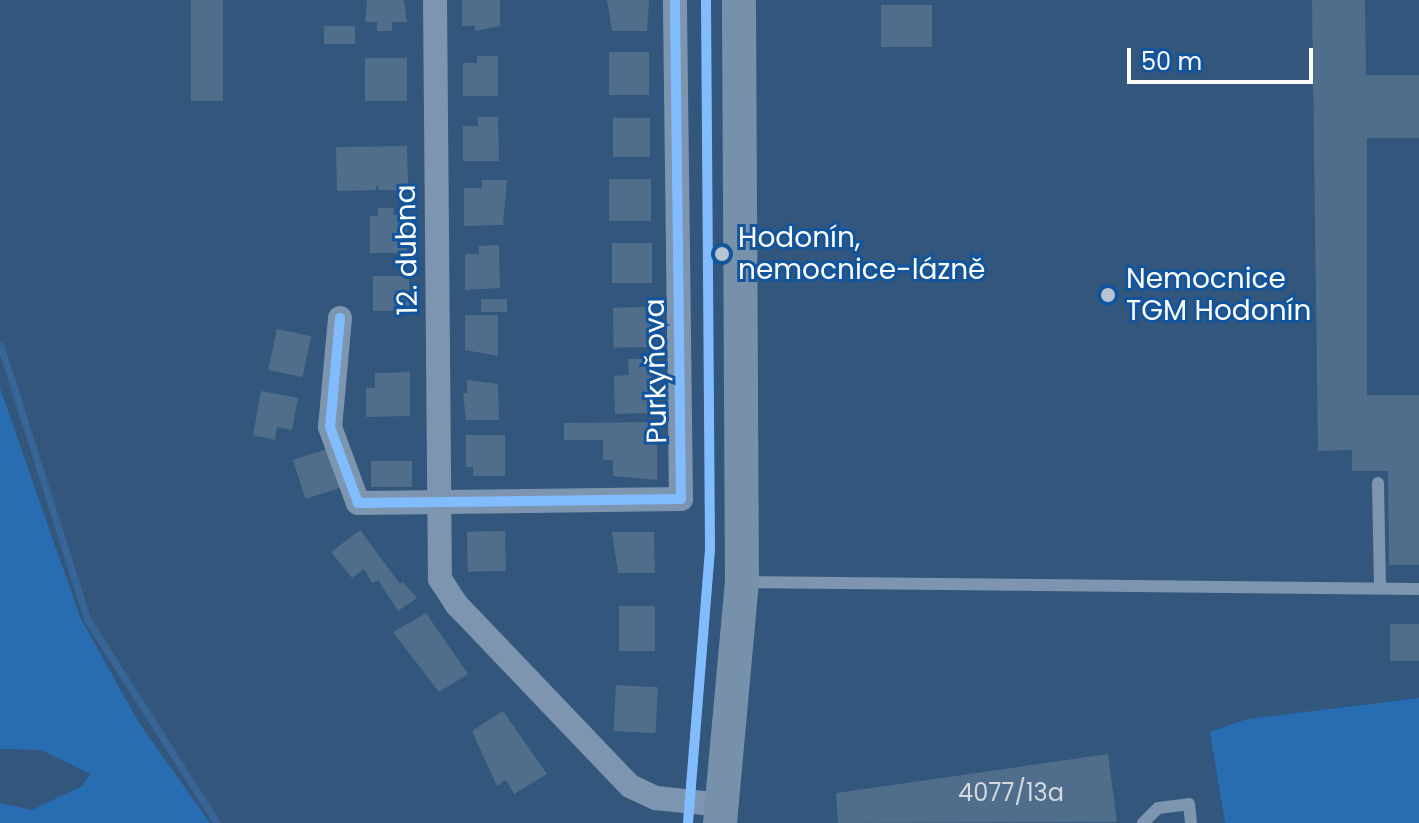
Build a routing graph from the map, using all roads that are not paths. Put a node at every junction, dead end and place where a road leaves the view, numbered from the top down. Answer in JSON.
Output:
{"nodes":[{"id":1,"x":435,"y":0,"type":"edge"},
{"id":2,"x":675,"y":0,"type":"edge"},
{"id":3,"x":739,"y":0,"type":"edge"},
{"id":4,"x":340,"y":318,"type":"dead end"},
{"id":5,"x":1378,"y":483,"type":"dead end"},
{"id":6,"x":439,"y":500,"type":"junction"},
{"id":7,"x":742,"y":582,"type":"junction"},
{"id":8,"x":1380,"y":587,"type":"junction"},
{"id":9,"x":1419,"y":589,"type":"edge"},
{"id":10,"x":722,"y":814,"type":"edge"},
{"id":11,"x":1143,"y":823,"type":"edge"},
{"id":12,"x":1191,"y":823,"type":"edge"}],
"edges":[{"from":1,"to":6,"type":"street","name":"12. dubna"},
{"from":2,"to":6,"type":"street","name":"Purkyňova"},
{"from":3,"to":7,"type":"street"},
{"from":4,"to":6,"type":"street"},
{"from":5,"to":8,"type":"lane"},
{"from":6,"to":10,"type":"street","name":"12. dubna"},
{"from":7,"to":8,"type":"lane"},
{"from":7,"to":10,"type":"street"},
{"from":8,"to":9,"type":"lane"},
{"from":11,"to":12,"type":"lane"}]}
